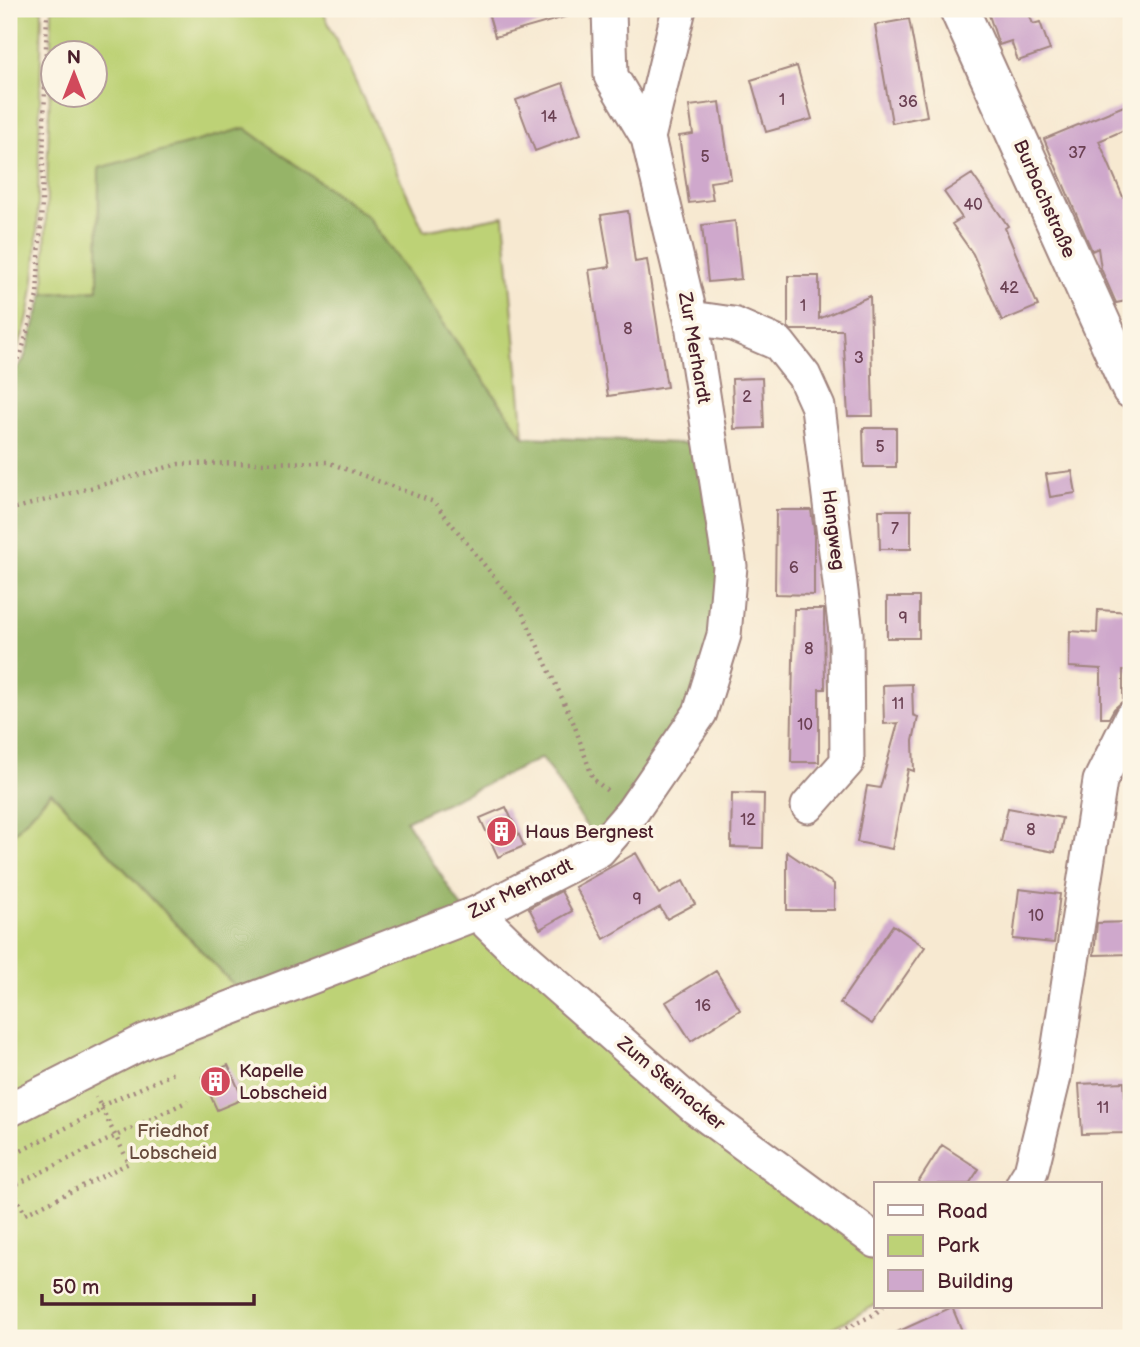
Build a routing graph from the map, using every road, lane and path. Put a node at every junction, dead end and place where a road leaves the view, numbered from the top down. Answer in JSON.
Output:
{"nodes":[{"id":1,"x":47,"y":9,"type":"edge"},
{"id":2,"x":609,"y":9,"type":"edge"},
{"id":3,"x":679,"y":9,"type":"edge"},
{"id":4,"x":959,"y":9,"type":"edge"},
{"id":5,"x":648,"y":138,"type":"junction"},
{"id":6,"x":691,"y":318,"type":"junction"},
{"id":7,"x":9,"y":370,"type":"edge"},
{"id":8,"x":1131,"y":389,"type":"edge"},
{"id":9,"x":9,"y":510,"type":"edge"},
{"id":10,"x":1131,"y":718,"type":"edge"},
{"id":11,"x":808,"y":806,"type":"dead end"},
{"id":12,"x":632,"y":812,"type":"junction"},
{"id":13,"x":477,"y":913,"type":"junction"},
{"id":14,"x":174,"y":1073,"type":"dead end"},
{"id":15,"x":92,"y":1089,"type":"dead end"},
{"id":16,"x":188,"y":1101,"type":"dead end"},
{"id":17,"x":102,"y":1108,"type":"junction"},
{"id":18,"x":9,"y":1110,"type":"edge"},
{"id":19,"x":115,"y":1136,"type":"junction"},
{"id":20,"x":9,"y":1157,"type":"edge"},
{"id":21,"x":1024,"y":1182,"type":"edge"},
{"id":22,"x":10,"y":1185,"type":"edge"},
{"id":23,"x":874,"y":1240,"type":"edge"},
{"id":24,"x":882,"y":1308,"type":"edge"},
{"id":25,"x":827,"y":1338,"type":"edge"}],
"edges":[{"from":1,"to":7,"type":"path"},
{"from":2,"to":5,"type":"street"},
{"from":3,"to":5,"type":"street","name":"Zur Merhardt"},
{"from":4,"to":8,"type":"street","name":"Burbachstraße"},
{"from":5,"to":6,"type":"street","name":"Zur Merhardt"},
{"from":6,"to":11,"type":"street","name":"Hangweg"},
{"from":6,"to":12,"type":"street","name":"Zur Merhardt"},
{"from":9,"to":12,"type":"path"},
{"from":10,"to":21,"type":"street"},
{"from":12,"to":13,"type":"street","name":"Zur Merhardt"},
{"from":13,"to":18,"type":"street","name":"Zur Merhardt"},
{"from":13,"to":23,"type":"street","name":"Zum Steinacker"},
{"from":14,"to":17,"type":"path"},
{"from":15,"to":17,"type":"path"},
{"from":16,"to":19,"type":"path"},
{"from":17,"to":19,"type":"path"},
{"from":17,"to":20,"type":"path"},
{"from":19,"to":22,"type":"path"},
{"from":19,"to":22,"type":"path"},
{"from":24,"to":25,"type":"path"}]}
